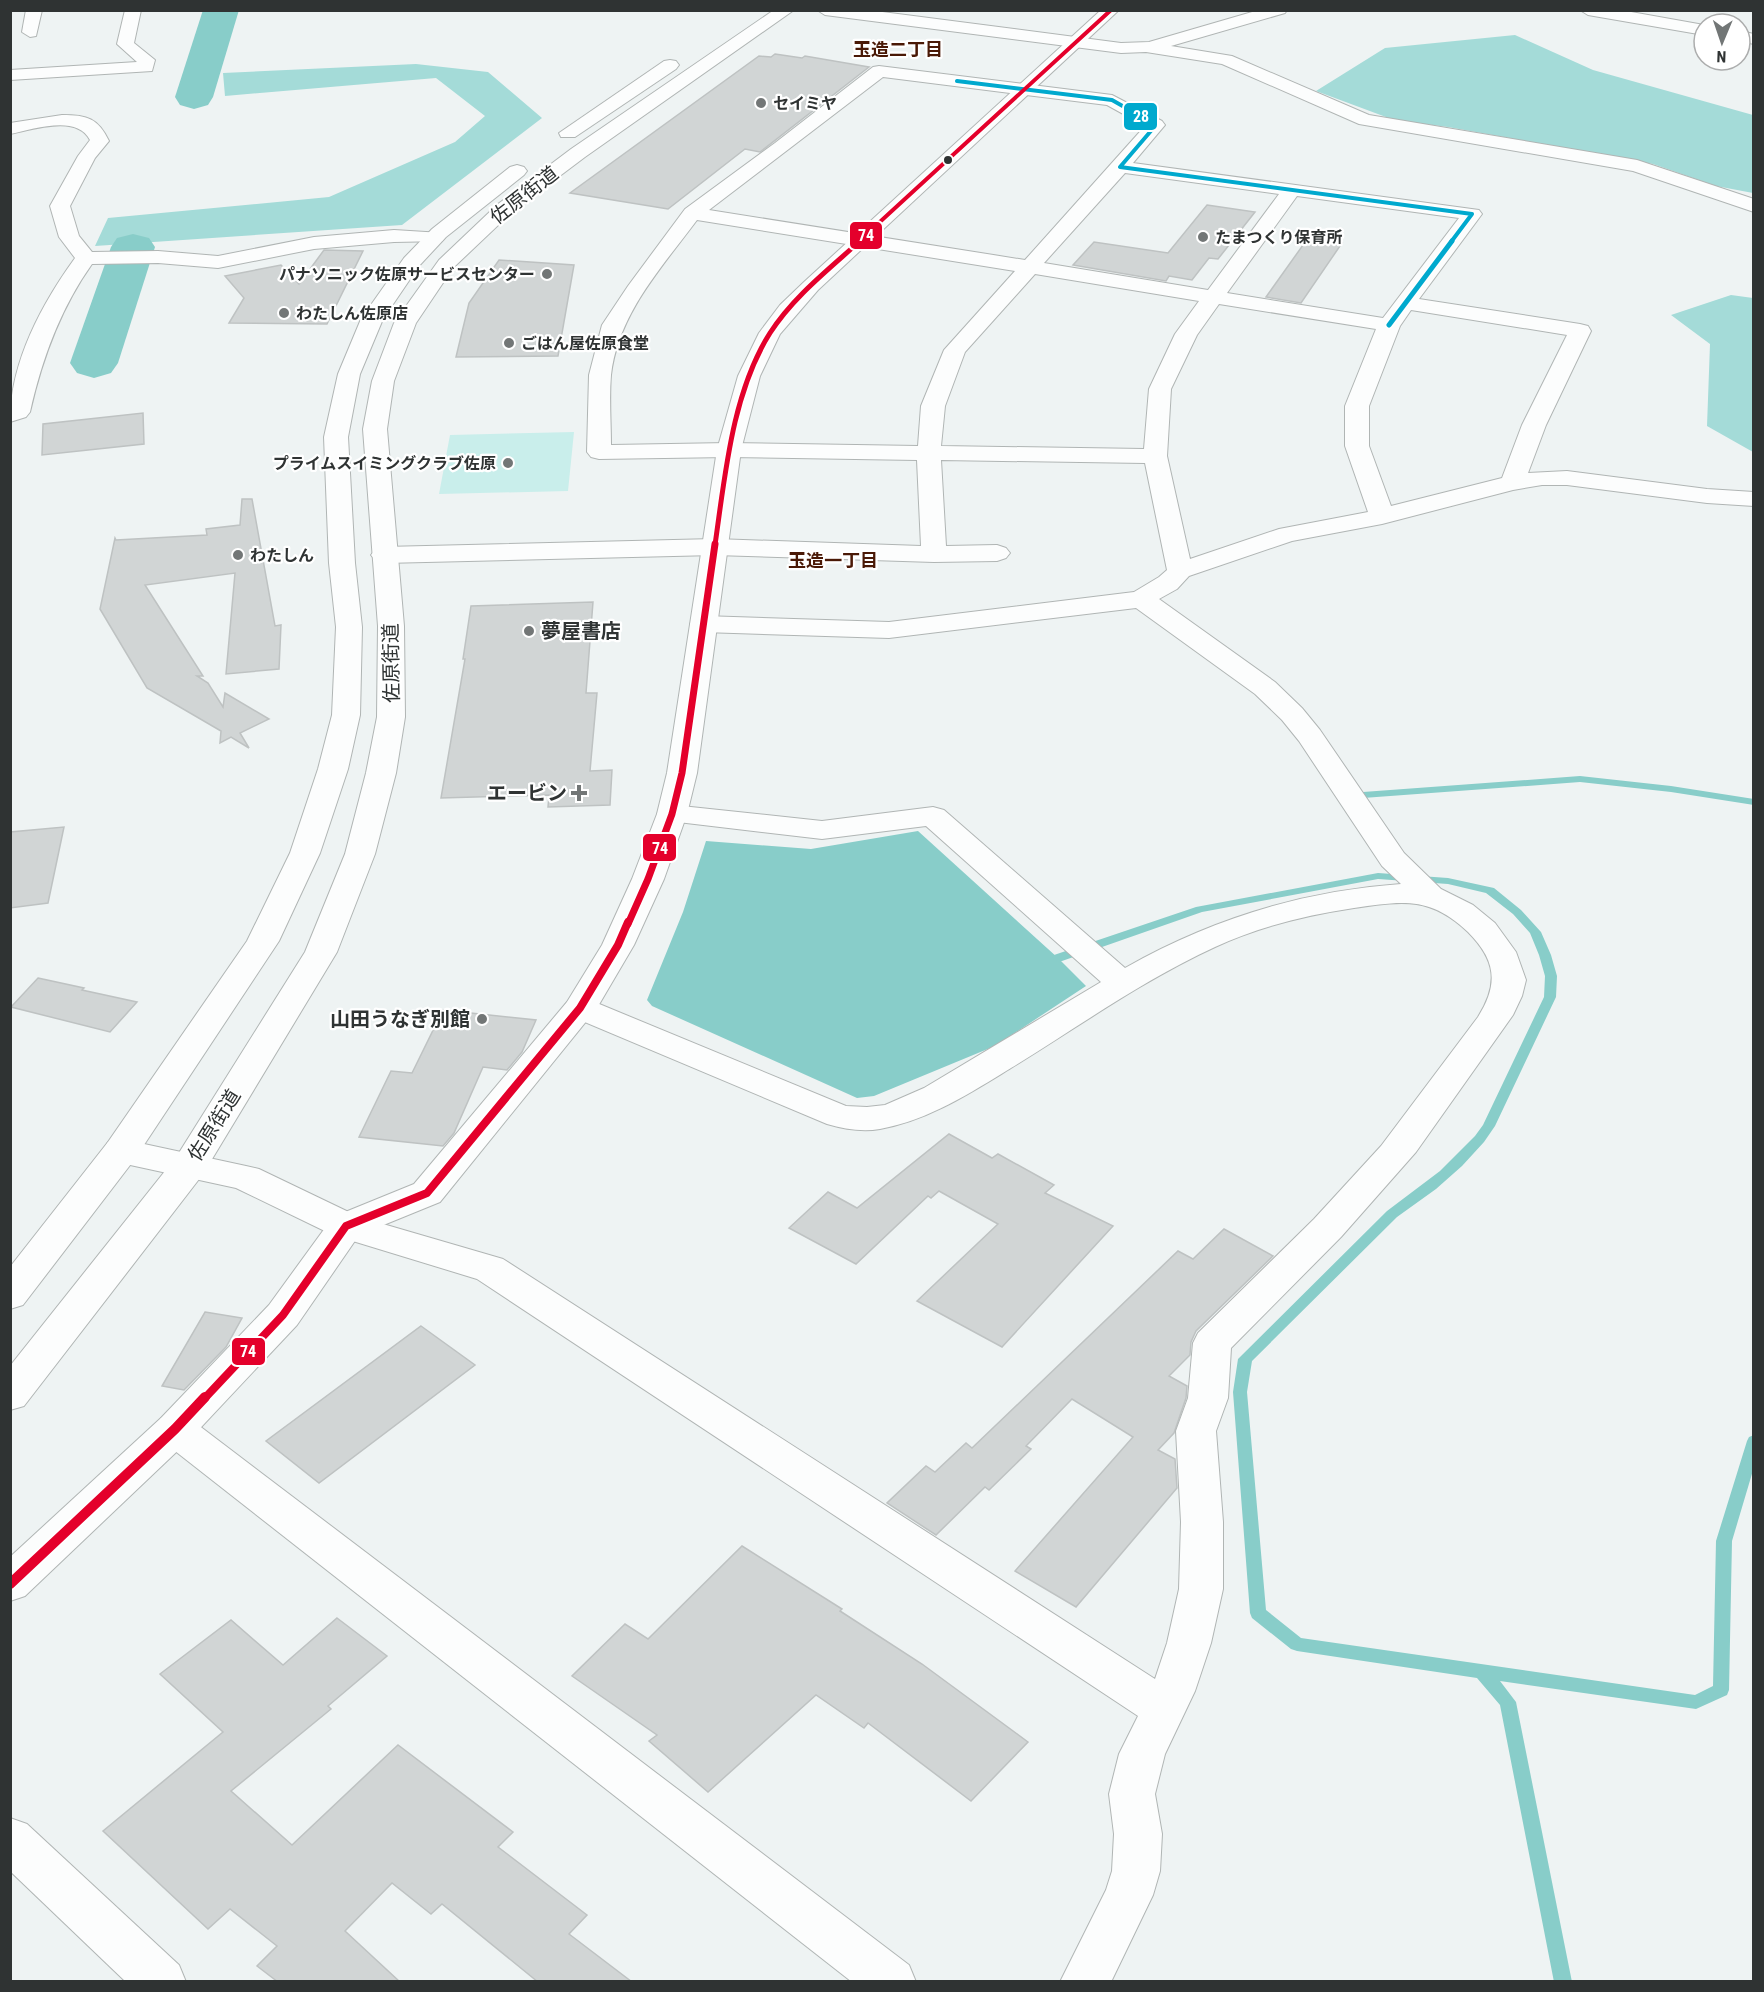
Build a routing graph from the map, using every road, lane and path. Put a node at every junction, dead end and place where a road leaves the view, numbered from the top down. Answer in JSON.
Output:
{"nodes":[{"id":1,"x":34,"y":10,"type":"edge"},
{"id":2,"x":133,"y":10,"type":"edge"},
{"id":3,"x":786,"y":10,"type":"edge"},
{"id":4,"x":825,"y":10,"type":"edge"},
{"id":5,"x":1110,"y":10,"type":"edge"},
{"id":6,"x":1279,"y":10,"type":"edge"},
{"id":7,"x":1588,"y":10,"type":"edge"},
{"id":8,"x":1692,"y":28,"type":"edge"},
{"id":9,"x":30,"y":32,"type":"dead end"},
{"id":10,"x":1077,"y":42,"type":"junction"},
{"id":11,"x":1146,"y":48,"type":"junction"},
{"id":12,"x":686,"y":53,"type":"dead end"},
{"id":13,"x":10,"y":75,"type":"edge"},
{"id":14,"x":1025,"y":89,"type":"junction"},
{"id":15,"x":10,"y":129,"type":"edge"},
{"id":16,"x":1119,"y":167,"type":"junction"},
{"id":17,"x":1292,"y":190,"type":"junction"},
{"id":18,"x":1754,"y":206,"type":"edge"},
{"id":19,"x":692,"y":213,"type":"junction"},
{"id":20,"x":435,"y":237,"type":"junction"},
{"id":21,"x":861,"y":241,"type":"junction"},
{"id":22,"x":95,"y":257,"type":"junction"},
{"id":23,"x":1030,"y":267,"type":"junction"},
{"id":24,"x":1212,"y":297,"type":"junction"},
{"id":25,"x":1404,"y":303,"type":"junction"},
{"id":26,"x":1389,"y":325,"type":"junction"},
{"id":27,"x":10,"y":415,"type":"edge"},
{"id":28,"x":729,"y":450,"type":"junction"},
{"id":29,"x":929,"y":453,"type":"junction"},
{"id":30,"x":1155,"y":456,"type":"junction"},
{"id":31,"x":1513,"y":483,"type":"junction"},
{"id":32,"x":1754,"y":499,"type":"edge"},
{"id":33,"x":1382,"y":517,"type":"junction"},
{"id":34,"x":715,"y":547,"type":"junction"},
{"id":35,"x":996,"y":553,"type":"dead end"},
{"id":36,"x":934,"y":554,"type":"junction"},
{"id":37,"x":384,"y":555,"type":"junction"},
{"id":38,"x":1180,"y":571,"type":"junction"},
{"id":39,"x":1141,"y":599,"type":"junction"},
{"id":40,"x":703,"y":624,"type":"junction"},
{"id":41,"x":672,"y":814,"type":"junction"},
{"id":42,"x":1429,"y":895,"type":"junction"},
{"id":43,"x":1122,"y":984,"type":"junction"},
{"id":44,"x":580,"y":1008,"type":"junction"},
{"id":45,"x":121,"y":1151,"type":"junction"},
{"id":46,"x":190,"y":1165,"type":"junction"},
{"id":47,"x":346,"y":1226,"type":"junction"},
{"id":48,"x":10,"y":1295,"type":"edge"},
{"id":49,"x":10,"y":1395,"type":"edge"},
{"id":50,"x":175,"y":1429,"type":"junction"},
{"id":51,"x":10,"y":1584,"type":"edge"},
{"id":52,"x":1164,"y":1709,"type":"junction"},
{"id":53,"x":10,"y":1839,"type":"edge"},
{"id":54,"x":161,"y":1982,"type":"edge"},
{"id":55,"x":891,"y":1982,"type":"edge"},
{"id":56,"x":1085,"y":1982,"type":"edge"}],
"edges":[{"from":1,"to":9,"type":"main road"},
{"from":2,"to":13,"type":"main road"},
{"from":3,"to":37,"type":"main road","name":"佐原街道"},
{"from":4,"to":10,"type":"main road"},
{"from":5,"to":10,"type":"main road"},
{"from":6,"to":11,"type":"main road"},
{"from":7,"to":8,"type":"main road"},
{"from":10,"to":11,"type":"main road"},
{"from":10,"to":14,"type":"main road"},
{"from":11,"to":18,"type":"main road"},
{"from":12,"to":20,"type":"main road","name":"佐原街道"},
{"from":14,"to":16,"type":"main road"},
{"from":14,"to":19,"type":"main road"},
{"from":14,"to":21,"type":"main road"},
{"from":15,"to":22,"type":"main road"},
{"from":16,"to":17,"type":"main road"},
{"from":16,"to":23,"type":"main road"},
{"from":17,"to":24,"type":"main road"},
{"from":17,"to":25,"type":"main road"},
{"from":19,"to":21,"type":"main road"},
{"from":19,"to":28,"type":"main road"},
{"from":20,"to":22,"type":"main road"},
{"from":20,"to":45,"type":"main road","name":"佐原街道"},
{"from":21,"to":23,"type":"main road"},
{"from":21,"to":28,"type":"main road"},
{"from":22,"to":27,"type":"main road"},
{"from":23,"to":24,"type":"main road"},
{"from":23,"to":29,"type":"main road"},
{"from":24,"to":26,"type":"main road"},
{"from":24,"to":30,"type":"main road"},
{"from":25,"to":26,"type":"main road"},
{"from":25,"to":31,"type":"main road"},
{"from":26,"to":33,"type":"main road"},
{"from":28,"to":29,"type":"main road"},
{"from":28,"to":34,"type":"main road"},
{"from":29,"to":30,"type":"main road"},
{"from":29,"to":36,"type":"main road"},
{"from":30,"to":38,"type":"main road"},
{"from":31,"to":32,"type":"main road"},
{"from":31,"to":33,"type":"main road"},
{"from":33,"to":38,"type":"main road"},
{"from":34,"to":36,"type":"main road"},
{"from":34,"to":37,"type":"main road"},
{"from":34,"to":40,"type":"main road"},
{"from":35,"to":36,"type":"main road"},
{"from":37,"to":46,"type":"main road","name":"佐原街道"},
{"from":38,"to":39,"type":"main road"},
{"from":39,"to":40,"type":"main road"},
{"from":39,"to":42,"type":"main road"},
{"from":40,"to":41,"type":"main road"},
{"from":41,"to":43,"type":"main road"},
{"from":41,"to":44,"type":"main road"},
{"from":42,"to":43,"type":"main road"},
{"from":42,"to":52,"type":"main road"},
{"from":43,"to":44,"type":"main road"},
{"from":44,"to":47,"type":"main road"},
{"from":45,"to":46,"type":"main road"},
{"from":45,"to":48,"type":"main road","name":"佐原街道"},
{"from":46,"to":47,"type":"main road"},
{"from":46,"to":49,"type":"main road","name":"佐原街道"},
{"from":47,"to":50,"type":"main road"},
{"from":47,"to":52,"type":"main road"},
{"from":50,"to":51,"type":"main road"},
{"from":50,"to":55,"type":"main road"},
{"from":52,"to":56,"type":"main road"},
{"from":53,"to":54,"type":"main road"}]}
